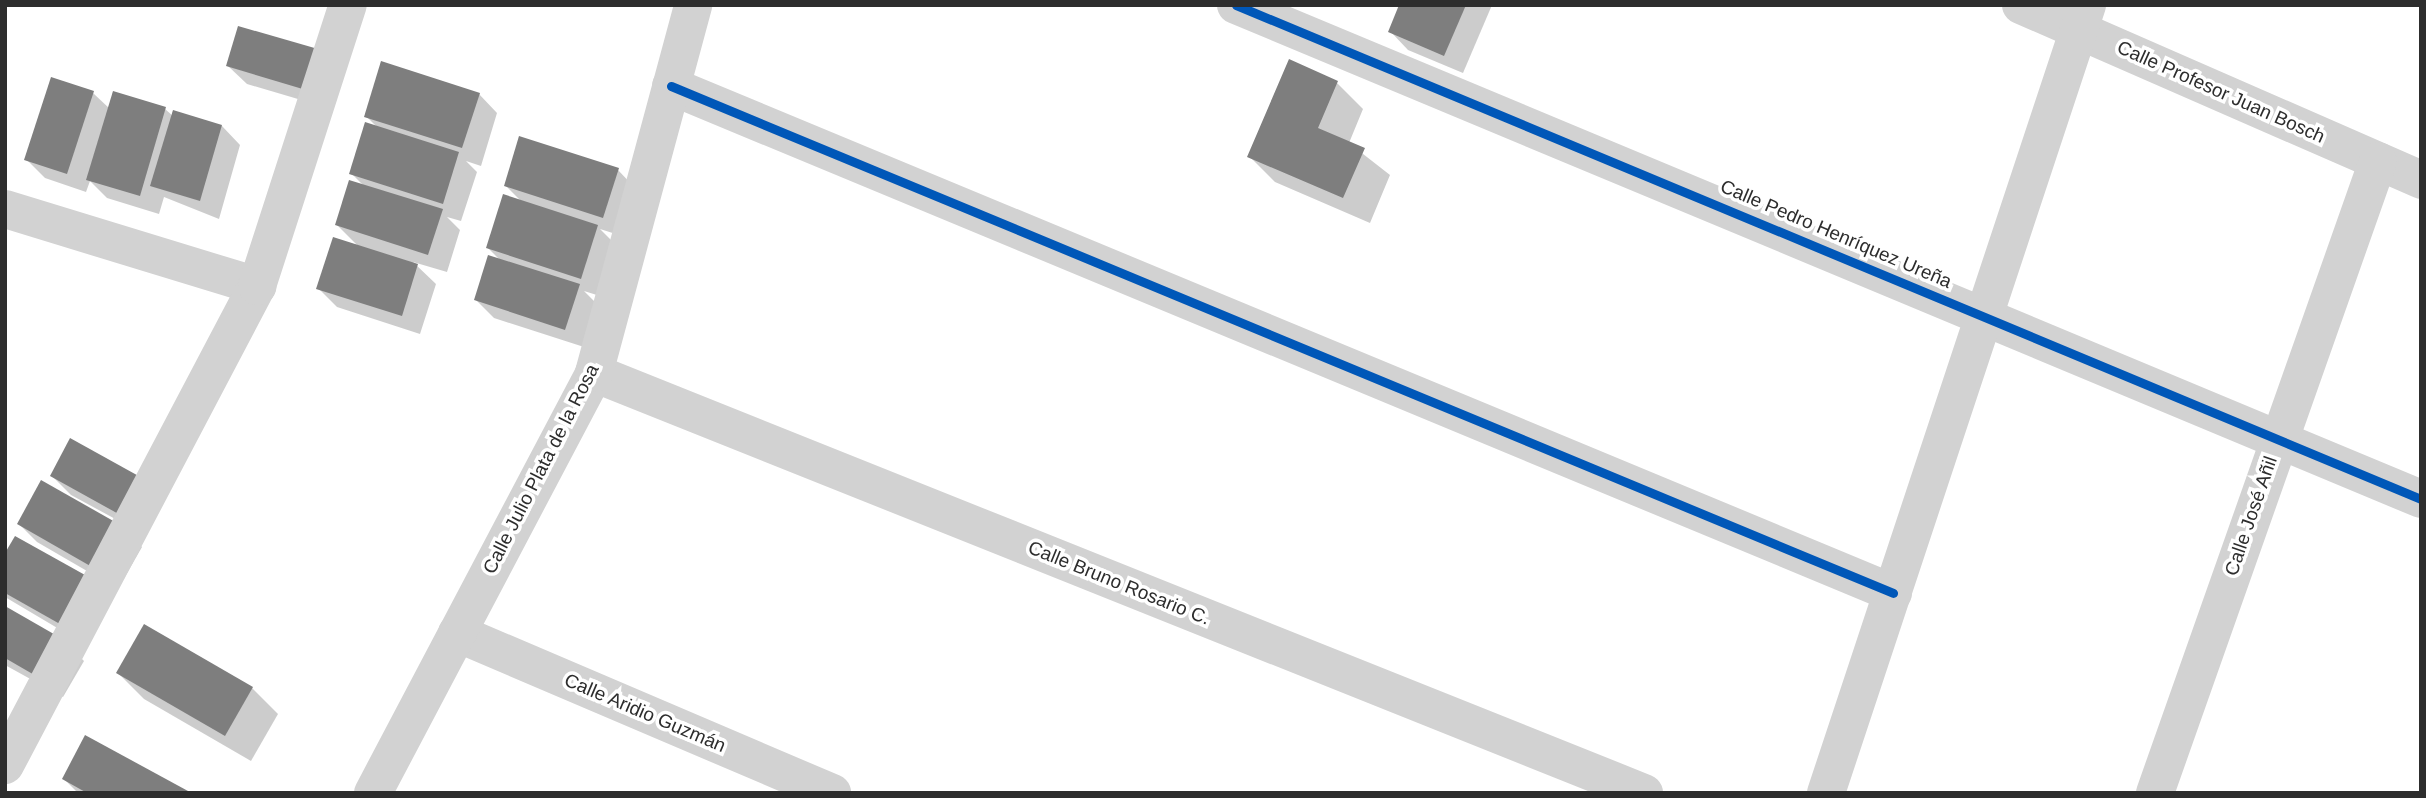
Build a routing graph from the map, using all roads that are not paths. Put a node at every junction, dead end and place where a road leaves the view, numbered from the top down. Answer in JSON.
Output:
{"nodes":[{"id":1,"x":348,"y":5,"type":"edge"},
{"id":2,"x":693,"y":5,"type":"edge"},
{"id":3,"x":1236,"y":5,"type":"edge"},
{"id":4,"x":2021,"y":5,"type":"edge"},
{"id":5,"x":2083,"y":17,"type":"edge"},
{"id":6,"x":671,"y":86,"type":"junction"},
{"id":7,"x":2378,"y":161,"type":"junction"},
{"id":8,"x":2421,"y":180,"type":"edge"},
{"id":9,"x":5,"y":209,"type":"edge"},
{"id":10,"x":257,"y":286,"type":"junction"},
{"id":11,"x":1987,"y":316,"type":"junction"},
{"id":12,"x":594,"y":373,"type":"junction"},
{"id":13,"x":2277,"y":440,"type":"junction"},
{"id":14,"x":2421,"y":499,"type":"edge"},
{"id":15,"x":1894,"y":593,"type":"junction"},
{"id":16,"x":457,"y":633,"type":"junction"},
{"id":17,"x":5,"y":765,"type":"edge"},
{"id":18,"x":373,"y":793,"type":"edge"},
{"id":19,"x":832,"y":793,"type":"edge"},
{"id":20,"x":1644,"y":793,"type":"edge"},
{"id":21,"x":1826,"y":793,"type":"edge"},
{"id":22,"x":2155,"y":793,"type":"edge"}],
"edges":[{"from":1,"to":10,"type":"street"},
{"from":2,"to":6,"type":"street","name":"Calle Julio Plata de la Rosa"},
{"from":3,"to":11,"type":"street","name":"Calle Pedro Henríquez Ureña"},
{"from":4,"to":5,"type":"street","name":"Calle Profesor Juan Bosch"},
{"from":5,"to":7,"type":"street","name":"Calle Profesor Juan Bosch"},
{"from":5,"to":11,"type":"street"},
{"from":6,"to":12,"type":"street","name":"Calle Julio Plata de la Rosa"},
{"from":6,"to":15,"type":"street"},
{"from":7,"to":8,"type":"street","name":"Calle Profesor Juan Bosch"},
{"from":7,"to":13,"type":"street","name":"Calle José Añil"},
{"from":9,"to":10,"type":"street"},
{"from":10,"to":17,"type":"street"},
{"from":11,"to":13,"type":"street","name":"Calle Pedro Henríquez Ureña"},
{"from":11,"to":15,"type":"street"},
{"from":12,"to":16,"type":"street","name":"Calle Julio Plata de la Rosa"},
{"from":12,"to":20,"type":"street","name":"Calle Bruno Rosario C."},
{"from":13,"to":14,"type":"street","name":"Calle Pedro Henríquez Ureña"},
{"from":13,"to":22,"type":"street","name":"Calle José Añil"},
{"from":15,"to":21,"type":"street"},
{"from":16,"to":18,"type":"street","name":"Calle Julio Plata de la Rosa"},
{"from":16,"to":19,"type":"street","name":"Calle Aridio Guzmán"}]}
